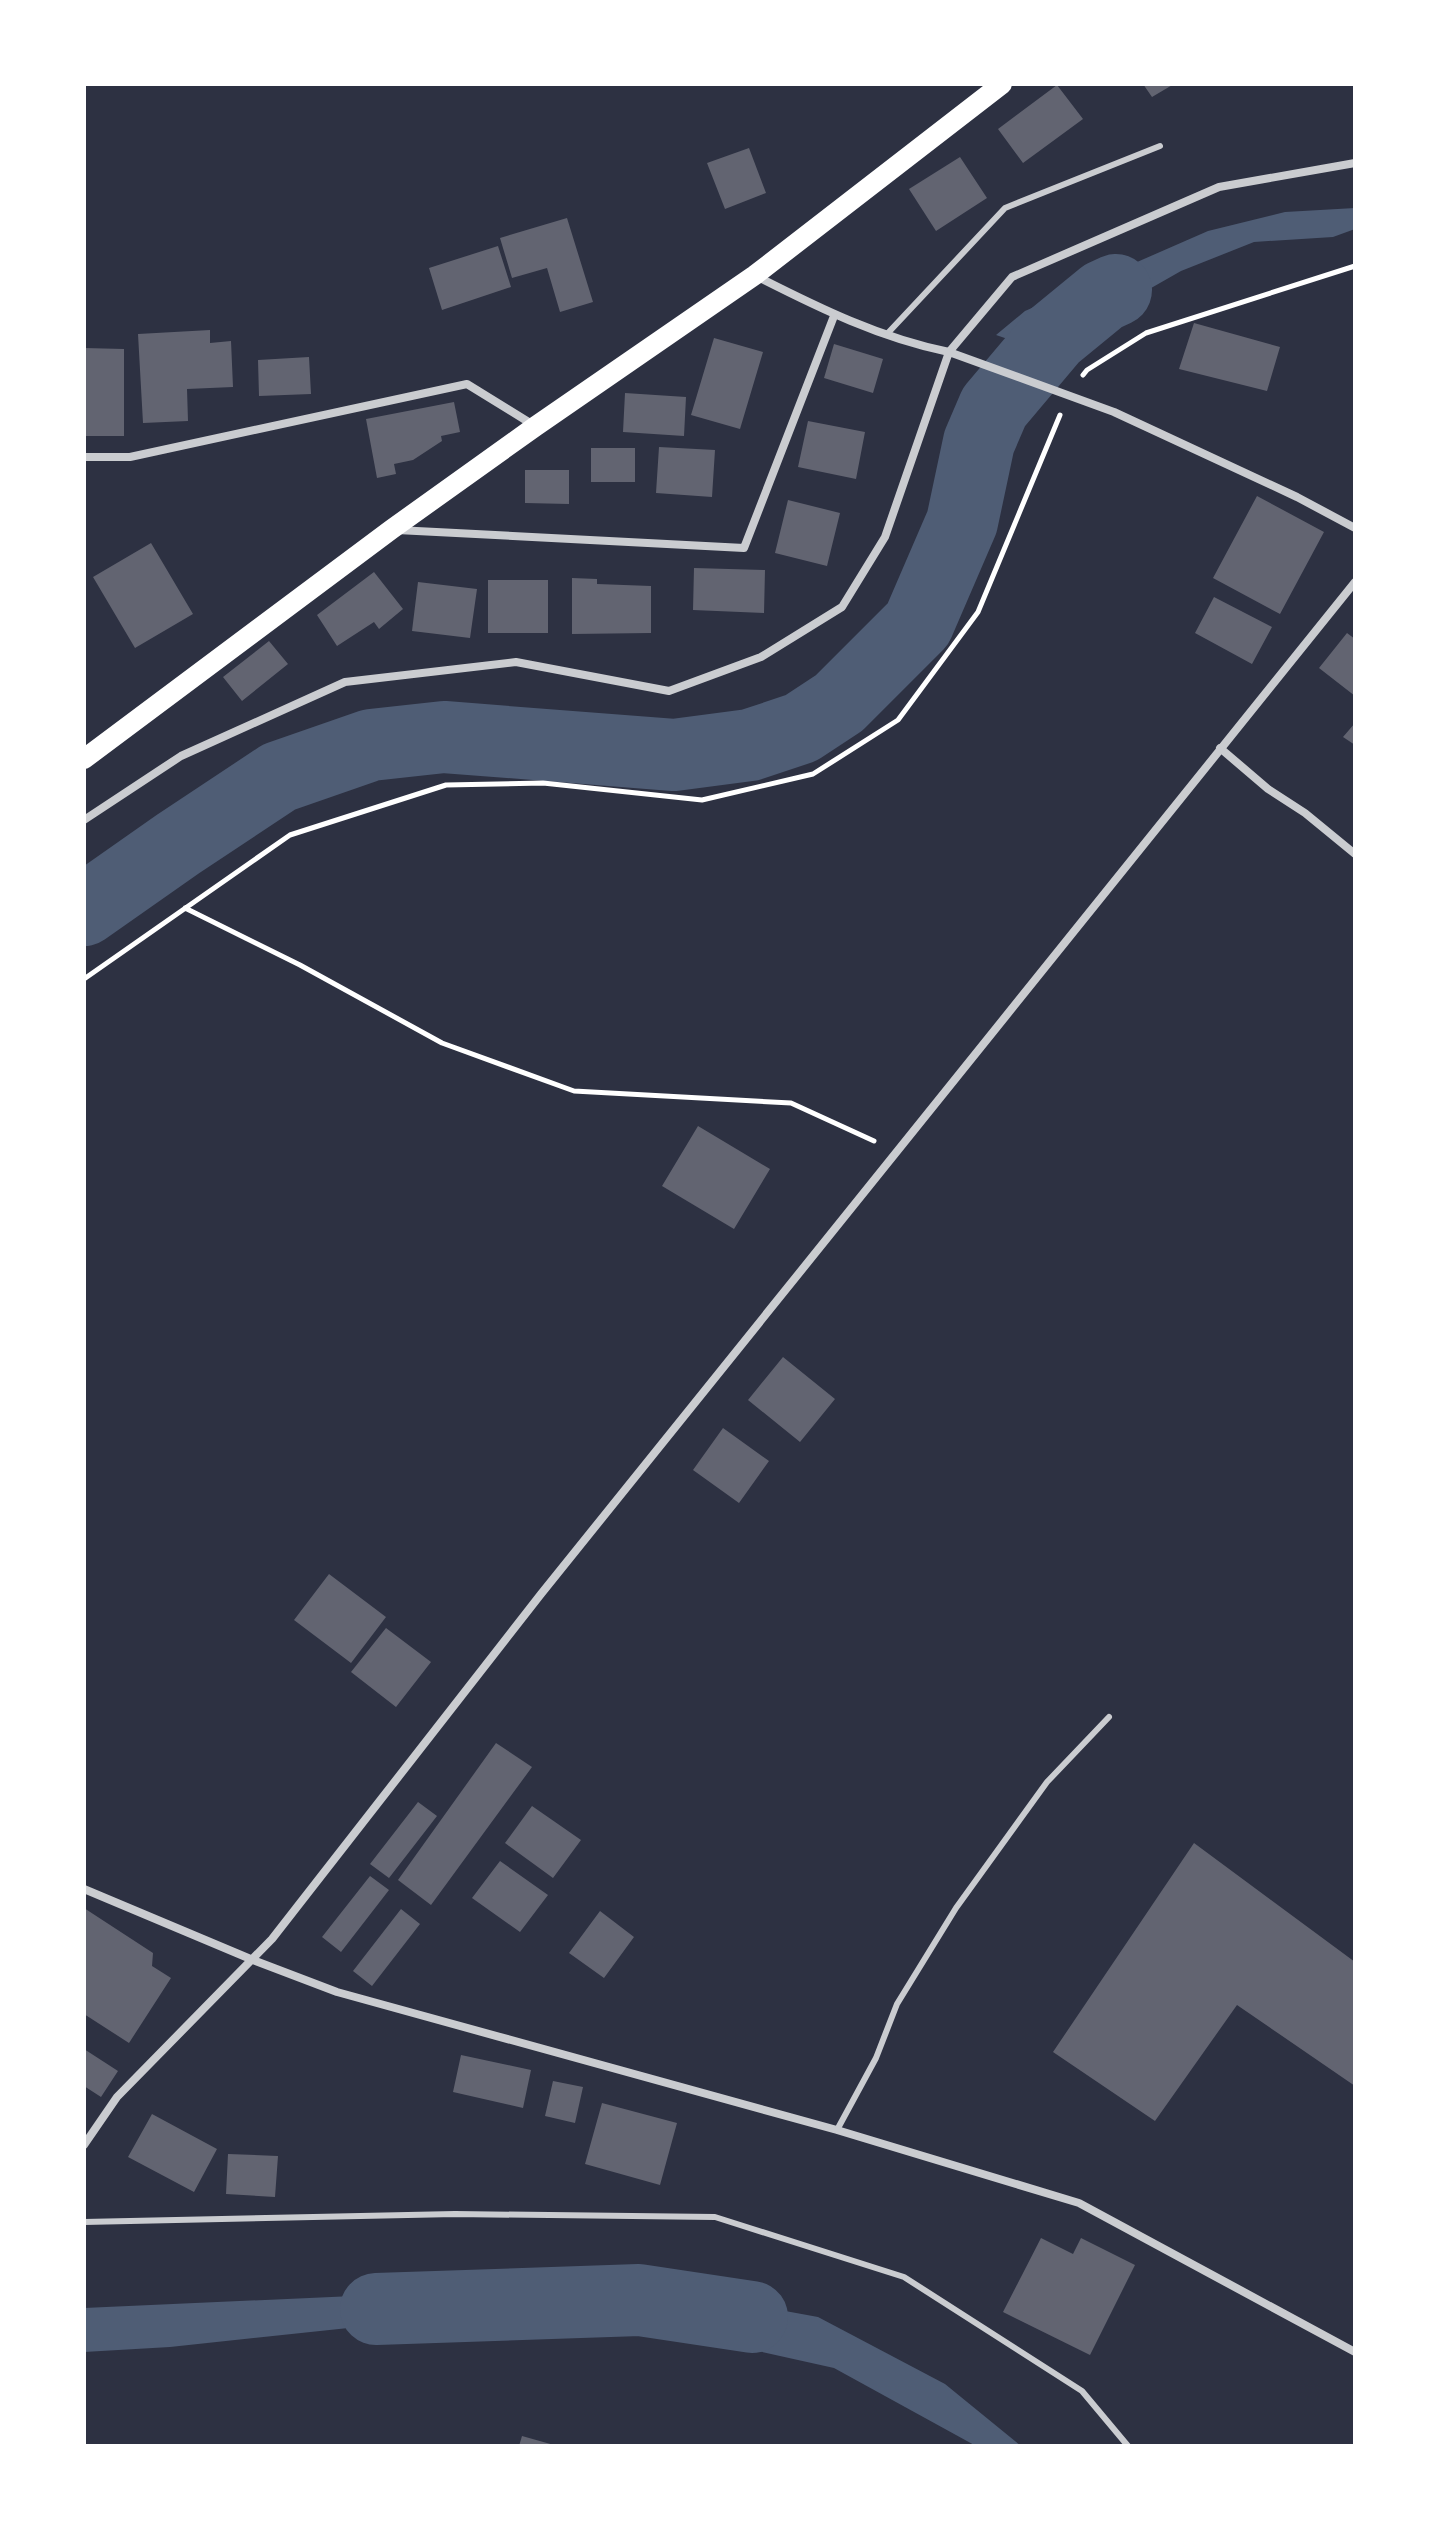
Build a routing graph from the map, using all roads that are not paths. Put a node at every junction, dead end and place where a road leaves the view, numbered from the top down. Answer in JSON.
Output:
{"nodes":[{"id":1,"x":1002,"y":84,"type":"edge"},
{"id":2,"x":1160,"y":146,"type":"dead end"},
{"id":3,"x":1355,"y":163,"type":"edge"},
{"id":4,"x":755,"y":275,"type":"junction"},
{"id":5,"x":834,"y":316,"type":"junction"},
{"id":6,"x":887,"y":334,"type":"junction"},
{"id":7,"x":949,"y":352,"type":"junction"},
{"id":8,"x":536,"y":426,"type":"junction"},
{"id":9,"x":84,"y":457,"type":"edge"},
{"id":10,"x":1355,"y":528,"type":"edge"},
{"id":11,"x":392,"y":529,"type":"junction"},
{"id":12,"x":1355,"y":582,"type":"edge"},
{"id":13,"x":1220,"y":748,"type":"junction"},
{"id":14,"x":84,"y":759,"type":"edge"},
{"id":15,"x":84,"y":820,"type":"edge"},
{"id":16,"x":1355,"y":854,"type":"edge"},
{"id":17,"x":1109,"y":1717,"type":"dead end"},
{"id":18,"x":84,"y":1889,"type":"edge"},
{"id":19,"x":253,"y":1960,"type":"junction"},
{"id":20,"x":837,"y":2130,"type":"junction"},
{"id":21,"x":84,"y":2145,"type":"edge"},
{"id":22,"x":84,"y":2222,"type":"edge"},
{"id":23,"x":1355,"y":2352,"type":"edge"},
{"id":24,"x":1128,"y":2446,"type":"edge"}],
"edges":[{"from":1,"to":4,"type":"main road"},
{"from":2,"to":6,"type":"lane"},
{"from":3,"to":7,"type":"street"},
{"from":4,"to":5,"type":"street"},
{"from":4,"to":8,"type":"main road"},
{"from":5,"to":6,"type":"street"},
{"from":5,"to":11,"type":"street"},
{"from":6,"to":7,"type":"street"},
{"from":7,"to":10,"type":"street"},
{"from":7,"to":15,"type":"street"},
{"from":8,"to":9,"type":"street"},
{"from":8,"to":11,"type":"main road"},
{"from":11,"to":14,"type":"main road"},
{"from":12,"to":13,"type":"street"},
{"from":13,"to":16,"type":"street"},
{"from":13,"to":19,"type":"street"},
{"from":17,"to":20,"type":"lane"},
{"from":18,"to":19,"type":"street"},
{"from":19,"to":20,"type":"street"},
{"from":19,"to":21,"type":"street"},
{"from":20,"to":23,"type":"street"},
{"from":22,"to":24,"type":"lane"}]}
